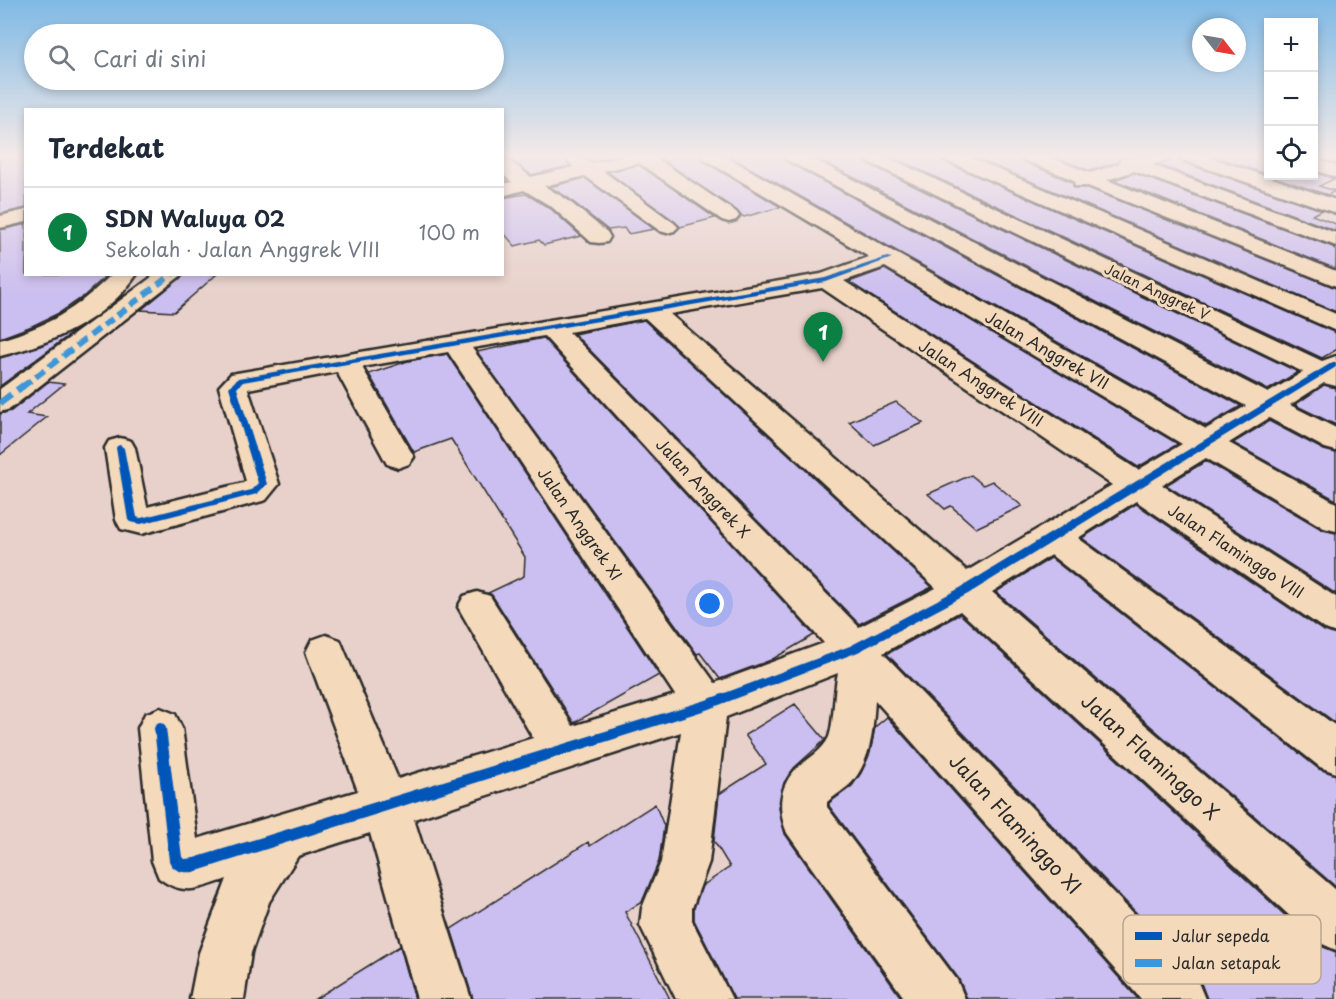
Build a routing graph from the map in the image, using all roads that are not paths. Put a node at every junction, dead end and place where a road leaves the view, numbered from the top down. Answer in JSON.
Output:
{"nodes":[{"id":1,"x":557,"y":202,"type":"edge"},
{"id":2,"x":633,"y":202,"type":"edge"},
{"id":3,"x":709,"y":202,"type":"edge"},
{"id":4,"x":801,"y":202,"type":"edge"},
{"id":5,"x":912,"y":202,"type":"edge"},
{"id":6,"x":935,"y":202,"type":"edge"},
{"id":7,"x":1026,"y":202,"type":"edge"},
{"id":8,"x":1056,"y":202,"type":"edge"},
{"id":9,"x":1144,"y":202,"type":"edge"},
{"id":10,"x":1233,"y":202,"type":"edge"},
{"id":11,"x":1320,"y":202,"type":"edge"},
{"id":12,"x":1336,"y":207,"type":"edge"},
{"id":13,"x":24,"y":216,"type":"edge"},
{"id":14,"x":729,"y":216,"type":"dead end"},
{"id":15,"x":0,"y":222,"type":"edge"},
{"id":16,"x":964,"y":222,"type":"junction"},
{"id":17,"x":667,"y":227,"type":"dead end"},
{"id":18,"x":599,"y":237,"type":"dead end"},
{"id":19,"x":1336,"y":240,"type":"edge"},
{"id":20,"x":894,"y":249,"type":"junction"},
{"id":21,"x":124,"y":276,"type":"edge"},
{"id":22,"x":169,"y":276,"type":"edge"},
{"id":23,"x":1336,"y":279,"type":"edge"},
{"id":24,"x":826,"y":280,"type":"junction"},
{"id":25,"x":650,"y":310,"type":"junction"},
{"id":26,"x":1336,"y":323,"type":"edge"},
{"id":27,"x":551,"y":328,"type":"junction"},
{"id":28,"x":455,"y":344,"type":"junction"},
{"id":29,"x":0,"y":348,"type":"edge"},
{"id":30,"x":345,"y":362,"type":"junction"},
{"id":31,"x":1332,"y":371,"type":"edge"},
{"id":32,"x":0,"y":403,"type":"edge"},
{"id":33,"x":1268,"y":405,"type":"junction"},
{"id":34,"x":1336,"y":441,"type":"edge"},
{"id":35,"x":1206,"y":443,"type":"junction"},
{"id":36,"x":120,"y":448,"type":"dead end"},
{"id":37,"x":398,"y":457,"type":"dead end"},
{"id":38,"x":1137,"y":485,"type":"junction"},
{"id":39,"x":1336,"y":519,"type":"edge"},
{"id":40,"x":1052,"y":537,"type":"junction"},
{"id":41,"x":964,"y":591,"type":"junction"},
{"id":42,"x":477,"y":607,"type":"dead end"},
{"id":43,"x":1336,"y":617,"type":"edge"},
{"id":44,"x":326,"y":652,"type":"dead end"},
{"id":45,"x":858,"y":654,"type":"junction"},
{"id":46,"x":706,"y":705,"type":"junction"},
{"id":47,"x":160,"y":728,"type":"dead end"},
{"id":48,"x":563,"y":749,"type":"junction"},
{"id":49,"x":1336,"y":752,"type":"edge"},
{"id":50,"x":386,"y":805,"type":"junction"},
{"id":51,"x":282,"y":838,"type":"junction"},
{"id":52,"x":1336,"y":924,"type":"edge"},
{"id":53,"x":1123,"y":940,"type":"edge"},
{"id":54,"x":1164,"y":984,"type":"edge"},
{"id":55,"x":217,"y":999,"type":"edge"},
{"id":56,"x":444,"y":999,"type":"edge"},
{"id":57,"x":705,"y":999,"type":"edge"},
{"id":58,"x":938,"y":999,"type":"edge"},
{"id":59,"x":1178,"y":999,"type":"edge"}],
"edges":[{"from":1,"to":18,"type":"street"},
{"from":2,"to":17,"type":"street"},
{"from":3,"to":14,"type":"street"},
{"from":4,"to":20,"type":"street","name":"Jalan Anggrek VII"},
{"from":5,"to":16,"type":"street"},
{"from":6,"to":16,"type":"street"},
{"from":7,"to":16,"type":"street"},
{"from":8,"to":26,"type":"street"},
{"from":9,"to":23,"type":"street"},
{"from":10,"to":19,"type":"street"},
{"from":11,"to":12,"type":"street"},
{"from":13,"to":15,"type":"street"},
{"from":16,"to":20,"type":"street"},
{"from":16,"to":31,"type":"street","name":"Jalan Anggrek V"},
{"from":16,"to":33,"type":"street"},
{"from":20,"to":24,"type":"street"},
{"from":20,"to":35,"type":"street","name":"Jalan Anggrek VII"},
{"from":21,"to":29,"type":"street"},
{"from":22,"to":32,"type":"street"},
{"from":24,"to":25,"type":"street"},
{"from":24,"to":38,"type":"street","name":"Jalan Anggrek VIII"},
{"from":25,"to":27,"type":"street"},
{"from":25,"to":41,"type":"street","name":"Jalan Flaminggo X"},
{"from":27,"to":28,"type":"street"},
{"from":27,"to":45,"type":"street","name":"Jalan Anggrek X"},
{"from":28,"to":30,"type":"street"},
{"from":28,"to":46,"type":"street","name":"Jalan Anggrek XI"},
{"from":30,"to":36,"type":"street"},
{"from":30,"to":37,"type":"street"},
{"from":31,"to":33,"type":"street"},
{"from":33,"to":34,"type":"street"},
{"from":33,"to":35,"type":"street"},
{"from":35,"to":38,"type":"street"},
{"from":35,"to":39,"type":"street","name":"Jalan Anggrek VII"},
{"from":38,"to":40,"type":"street"},
{"from":38,"to":43,"type":"street","name":"Jalan Flaminggo VIII"},
{"from":40,"to":41,"type":"street"},
{"from":40,"to":49,"type":"street"},
{"from":41,"to":45,"type":"street"},
{"from":41,"to":52,"type":"street","name":"Jalan Flaminggo X"},
{"from":42,"to":48,"type":"street"},
{"from":44,"to":50,"type":"street"},
{"from":45,"to":46,"type":"street"},
{"from":45,"to":53,"type":"street","name":"Jalan Flaminggo XI"},
{"from":45,"to":58,"type":"street"},
{"from":46,"to":48,"type":"street"},
{"from":46,"to":57,"type":"street"},
{"from":47,"to":51,"type":"street"},
{"from":48,"to":50,"type":"street"},
{"from":50,"to":51,"type":"street"},
{"from":50,"to":56,"type":"street"},
{"from":51,"to":55,"type":"street"},
{"from":54,"to":59,"type":"street","name":"Jalan Flaminggo XI"}]}
